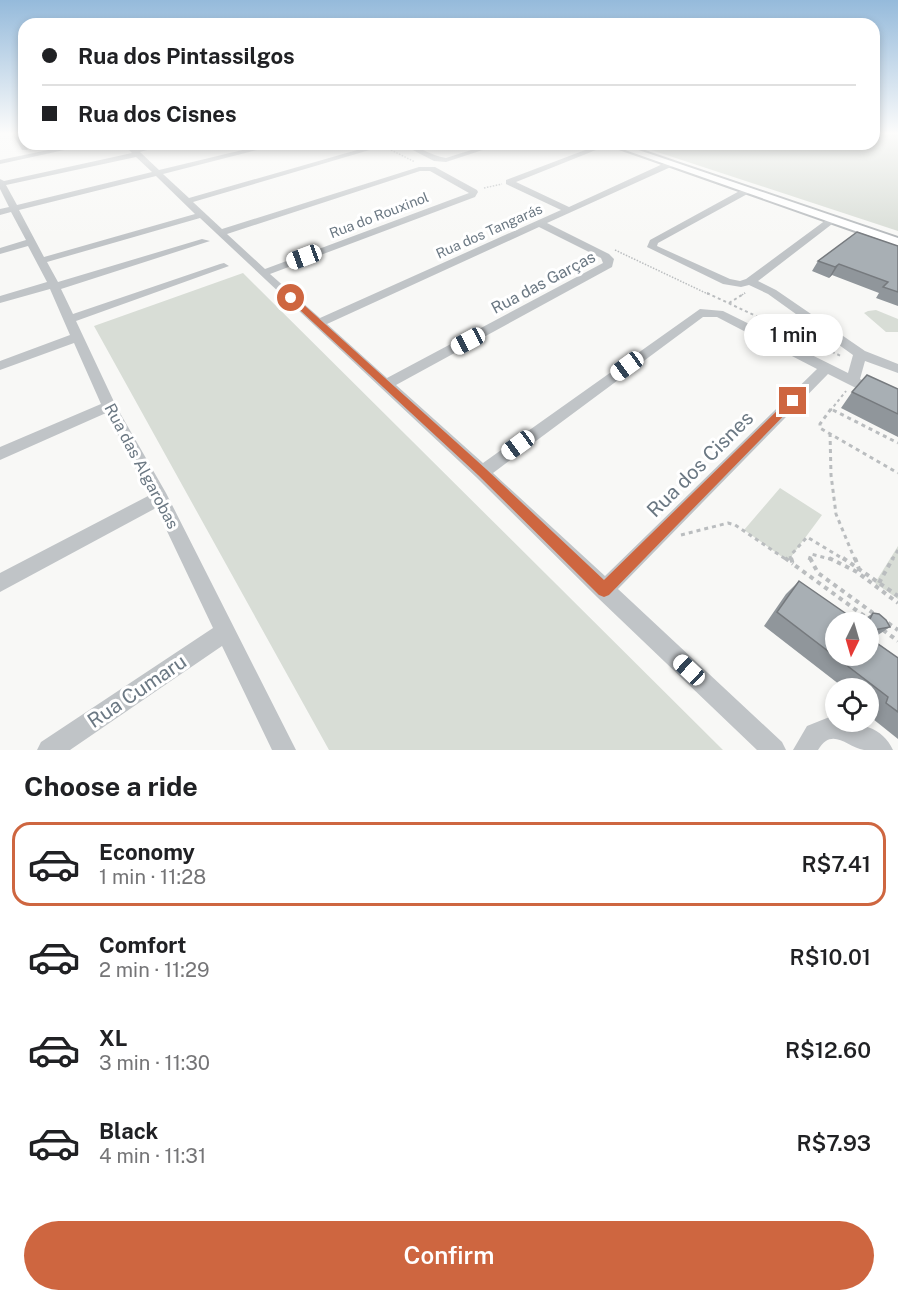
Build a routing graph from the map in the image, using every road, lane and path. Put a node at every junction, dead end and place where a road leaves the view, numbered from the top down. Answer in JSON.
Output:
{"nodes":[{"id":1,"x":61,"y":168,"type":"edge"},
{"id":2,"x":152,"y":168,"type":"edge"},
{"id":3,"x":182,"y":168,"type":"edge"},
{"id":4,"x":301,"y":168,"type":"edge"},
{"id":5,"x":544,"y":168,"type":"edge"},
{"id":6,"x":661,"y":168,"type":"edge"},
{"id":7,"x":682,"y":168,"type":"edge"},
{"id":8,"x":158,"y":174,"type":"junction"},
{"id":9,"x":1,"y":183,"type":"edge"},
{"id":10,"x":748,"y":190,"type":"junction"},
{"id":11,"x":187,"y":201,"type":"junction"},
{"id":12,"x":569,"y":210,"type":"junction"},
{"id":13,"x":7,"y":211,"type":"edge"},
{"id":14,"x":201,"y":215,"type":"junction"},
{"id":15,"x":833,"y":219,"type":"junction"},
{"id":16,"x":539,"y":223,"type":"junction"},
{"id":17,"x":220,"y":233,"type":"junction"},
{"id":18,"x":205,"y":241,"type":"dead end"},
{"id":19,"x":30,"y":242,"type":"junction"},
{"id":20,"x":898,"y":242,"type":"edge"},
{"id":21,"x":0,"y":251,"type":"edge"},
{"id":22,"x":608,"y":252,"type":"junction"},
{"id":23,"x":41,"y":261,"type":"junction"},
{"id":24,"x":224,"y":266,"type":"dead end"},
{"id":25,"x":263,"y":273,"type":"junction"},
{"id":26,"x":750,"y":281,"type":"junction"},
{"id":27,"x":54,"y":285,"type":"junction"},
{"id":28,"x":0,"y":300,"type":"edge"},
{"id":29,"x":70,"y":319,"type":"junction"},
{"id":30,"x":319,"y":322,"type":"junction"},
{"id":31,"x":78,"y":337,"type":"junction"},
{"id":32,"x":860,"y":354,"type":"junction"},
{"id":33,"x":0,"y":366,"type":"edge"},
{"id":34,"x":898,"y":369,"type":"edge"},
{"id":35,"x":831,"y":371,"type":"junction"},
{"id":36,"x":853,"y":382,"type":"junction"},
{"id":37,"x":387,"y":384,"type":"junction"},
{"id":38,"x":898,"y":404,"type":"edge"},
{"id":39,"x":109,"y":406,"type":"junction"},
{"id":40,"x":833,"y":410,"type":"junction"},
{"id":41,"x":830,"y":433,"type":"junction"},
{"id":42,"x":898,"y":443,"type":"edge"},
{"id":43,"x":0,"y":454,"type":"edge"},
{"id":44,"x":482,"y":472,"type":"junction"},
{"id":45,"x":898,"y":473,"type":"edge"},
{"id":46,"x":160,"y":498,"type":"junction"},
{"id":47,"x":660,"y":534,"type":"junction"},
{"id":48,"x":898,"y":550,"type":"edge"},
{"id":49,"x":793,"y":564,"type":"junction"},
{"id":50,"x":859,"y":569,"type":"junction"},
{"id":51,"x":0,"y":583,"type":"edge"},
{"id":52,"x":879,"y":583,"type":"junction"},
{"id":53,"x":604,"y":590,"type":"junction"},
{"id":54,"x":898,"y":596,"type":"edge"},
{"id":55,"x":898,"y":603,"type":"edge"},
{"id":56,"x":858,"y":612,"type":"edge"},
{"id":57,"x":880,"y":627,"type":"edge"},
{"id":58,"x":898,"y":630,"type":"edge"},
{"id":59,"x":225,"y":632,"type":"junction"},
{"id":60,"x":898,"y":640,"type":"edge"},
{"id":61,"x":49,"y":750,"type":"edge"},
{"id":62,"x":284,"y":750,"type":"edge"},
{"id":63,"x":774,"y":750,"type":"edge"},
{"id":64,"x":805,"y":750,"type":"edge"},
{"id":65,"x":880,"y":750,"type":"edge"}],
"edges":[{"from":1,"to":9,"type":"street"},
{"from":2,"to":8,"type":"street"},
{"from":3,"to":8,"type":"street"},
{"from":4,"to":11,"type":"street"},
{"from":5,"to":12,"type":"street"},
{"from":6,"to":12,"type":"street","name":"Rua dos Tangarás"},
{"from":7,"to":10,"type":"main road"},
{"from":8,"to":11,"type":"street"},
{"from":8,"to":13,"type":"street"},
{"from":9,"to":13,"type":"street","name":"Rua das Algarobas"},
{"from":10,"to":15,"type":"main road"},
{"from":10,"to":26,"type":"street"},
{"from":11,"to":14,"type":"street"},
{"from":12,"to":16,"type":"street","name":"Rua dos Tangarás"},
{"from":13,"to":19,"type":"street","name":"Rua das Algarobas"},
{"from":14,"to":17,"type":"street"},
{"from":14,"to":23,"type":"street"},
{"from":15,"to":20,"type":"main road"},
{"from":15,"to":26,"type":"street"},
{"from":16,"to":22,"type":"street"},
{"from":16,"to":30,"type":"street","name":"Rua dos Tangarás"},
{"from":17,"to":25,"type":"street"},
{"from":17,"to":25,"type":"street","name":"Rua do Rouxinol"},
{"from":18,"to":27,"type":"street"},
{"from":19,"to":21,"type":"street"},
{"from":19,"to":23,"type":"street","name":"Rua das Algarobas"},
{"from":22,"to":35,"type":"path"},
{"from":22,"to":37,"type":"street","name":"Rua das Garças"},
{"from":23,"to":27,"type":"street","name":"Rua das Algarobas"},
{"from":24,"to":29,"type":"street"},
{"from":25,"to":30,"type":"street"},
{"from":26,"to":32,"type":"street"},
{"from":27,"to":28,"type":"street"},
{"from":27,"to":29,"type":"street","name":"Rua das Algarobas"},
{"from":29,"to":31,"type":"street","name":"Rua das Algarobas"},
{"from":30,"to":37,"type":"street"},
{"from":31,"to":33,"type":"street"},
{"from":31,"to":39,"type":"street","name":"Rua das Algarobas"},
{"from":32,"to":34,"type":"street"},
{"from":32,"to":36,"type":"street"},
{"from":35,"to":36,"type":"street"},
{"from":35,"to":44,"type":"street"},
{"from":35,"to":47,"type":"street","name":"Rua dos Cisnes"},
{"from":36,"to":38,"type":"street"},
{"from":36,"to":40,"type":"path"},
{"from":37,"to":44,"type":"street"},
{"from":39,"to":43,"type":"street"},
{"from":39,"to":46,"type":"street","name":"Rua das Algarobas"},
{"from":40,"to":41,"type":"path"},
{"from":40,"to":42,"type":"path"},
{"from":41,"to":45,"type":"path"},
{"from":41,"to":50,"type":"path"},
{"from":44,"to":53,"type":"street"},
{"from":46,"to":51,"type":"street"},
{"from":46,"to":59,"type":"street","name":"Rua das Algarobas"},
{"from":47,"to":49,"type":"path"},
{"from":47,"to":53,"type":"street","name":"Rua dos Cisnes"},
{"from":48,"to":52,"type":"path"},
{"from":49,"to":50,"type":"path"},
{"from":49,"to":56,"type":"path"},
{"from":50,"to":52,"type":"path"},
{"from":52,"to":54,"type":"path"},
{"from":53,"to":63,"type":"street"},
{"from":55,"to":58,"type":"path"},
{"from":57,"to":60,"type":"path"},
{"from":59,"to":61,"type":"street","name":"Rua Cumaru"},
{"from":59,"to":62,"type":"street","name":"Rua das Algarobas"},
{"from":64,"to":65,"type":"street"}]}
